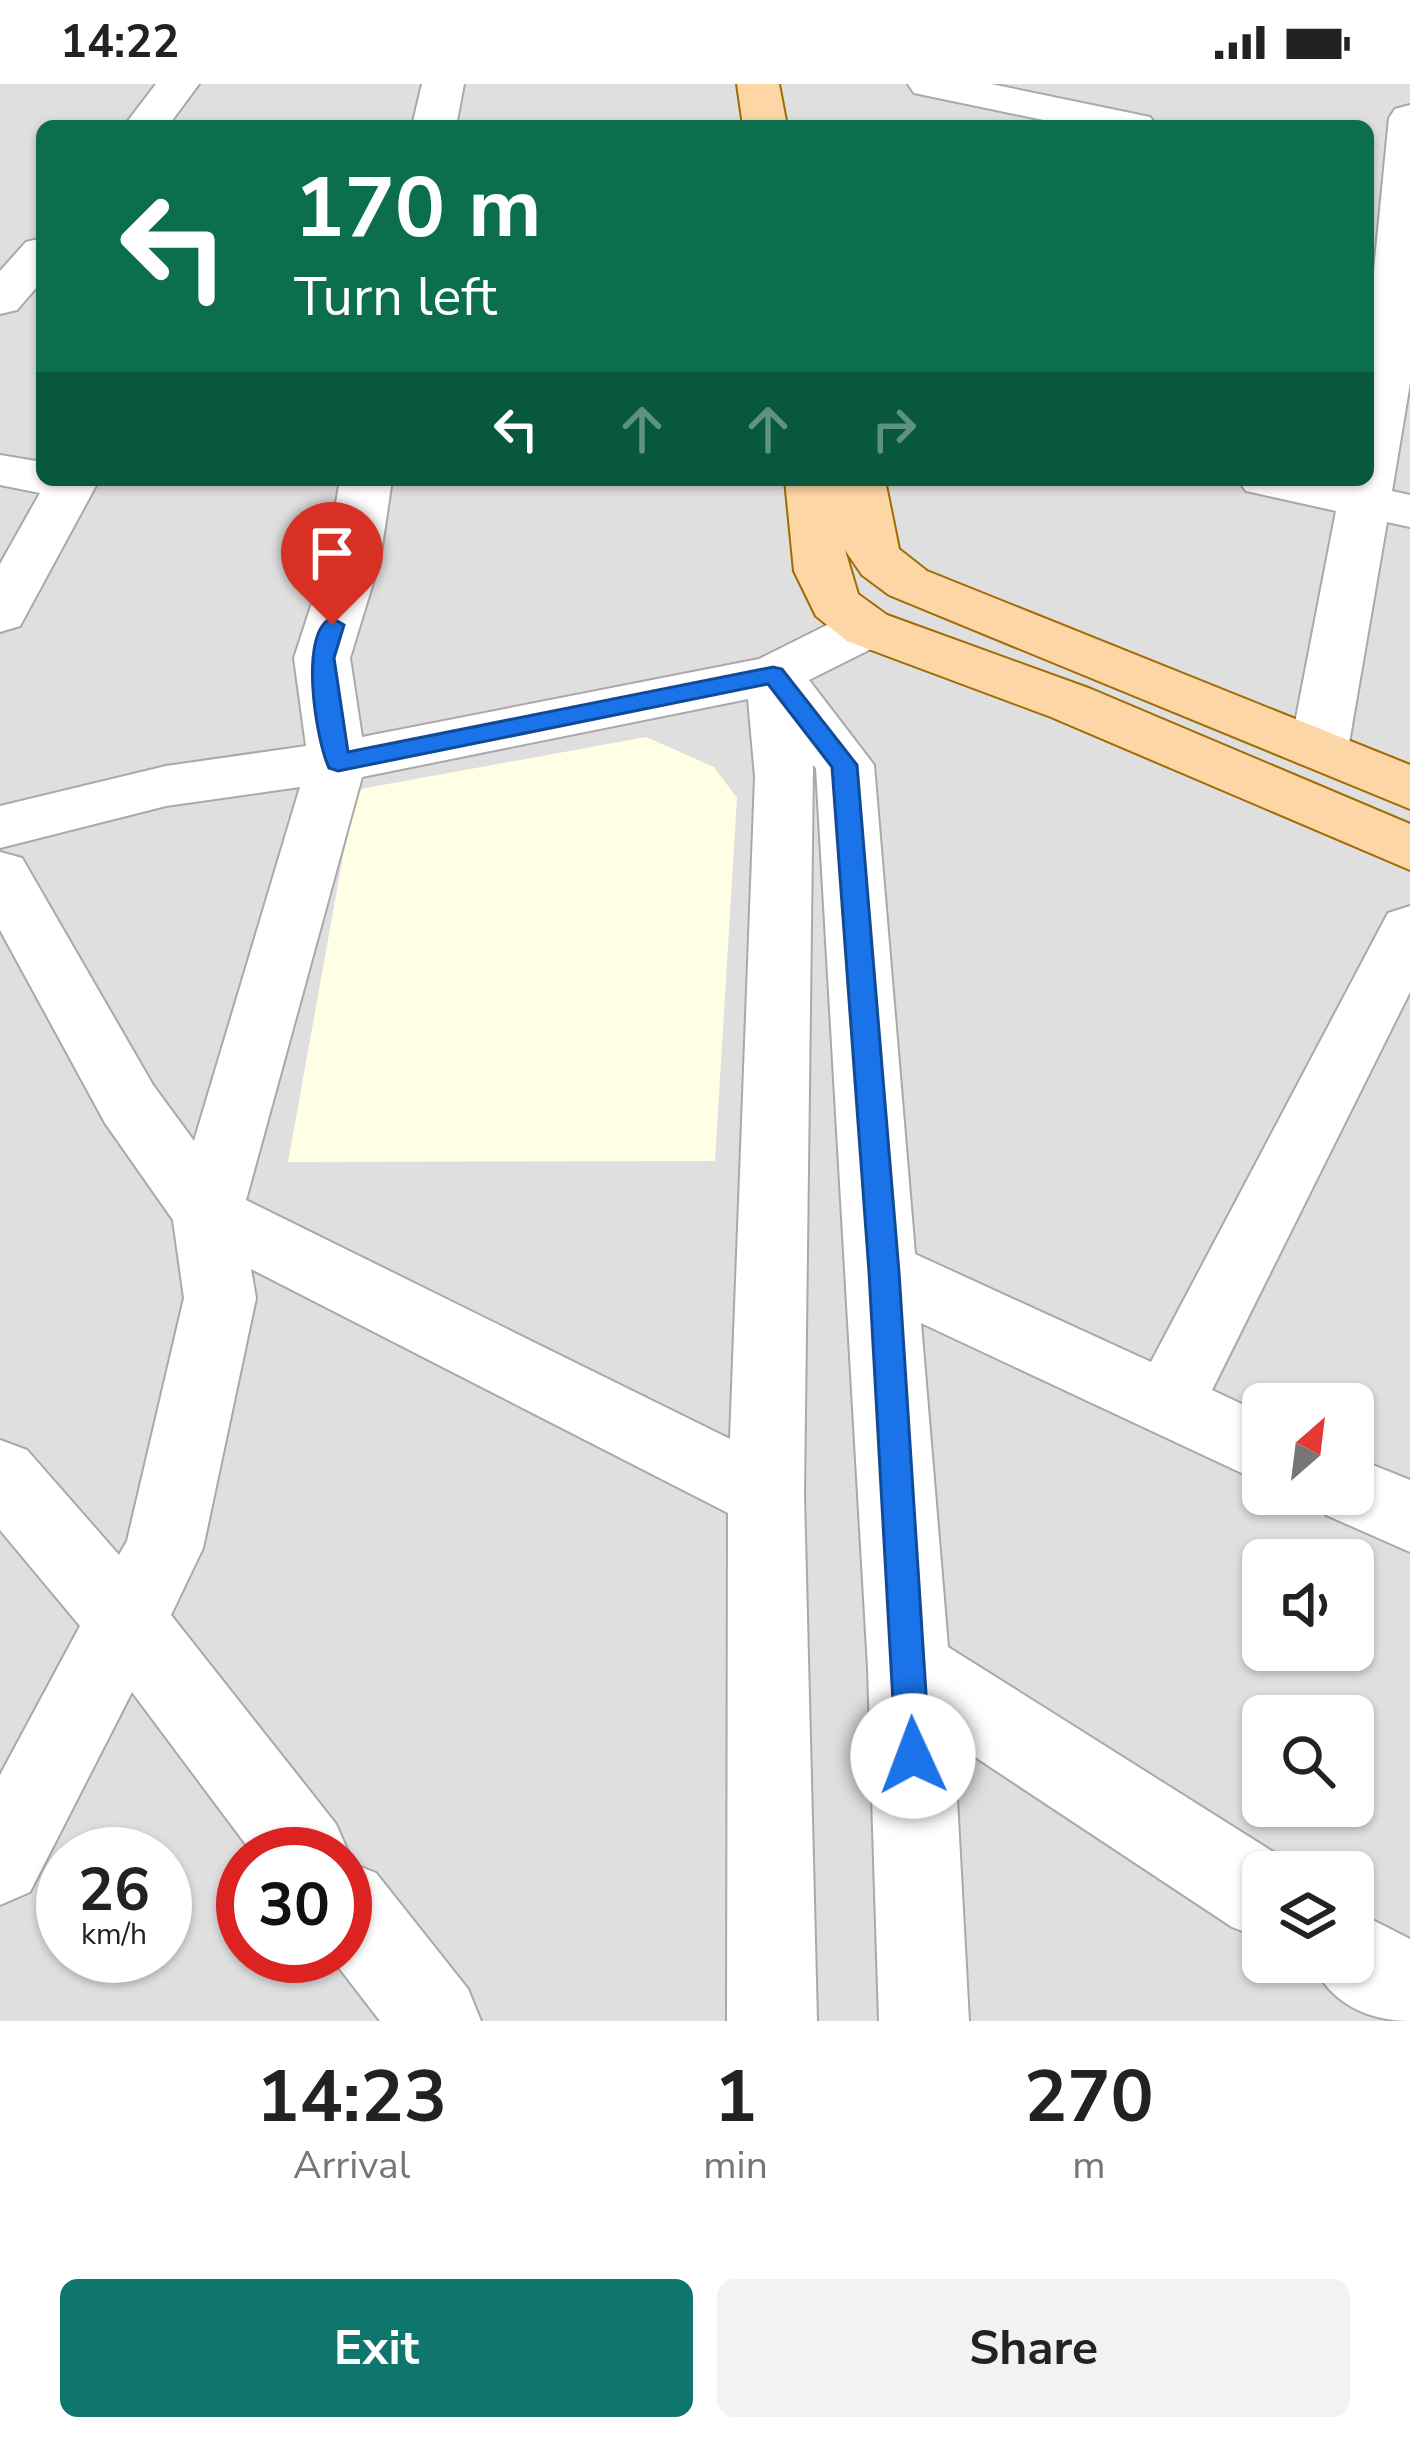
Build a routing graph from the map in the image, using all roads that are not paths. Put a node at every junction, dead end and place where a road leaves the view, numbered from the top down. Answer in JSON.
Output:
{"nodes":[{"id":1,"x":178,"y":84,"type":"edge"},
{"id":2,"x":443,"y":84,"type":"edge"},
{"id":3,"x":758,"y":84,"type":"edge"},
{"id":4,"x":929,"y":84,"type":"edge"},
{"id":5,"x":1410,"y":118,"type":"edge"},
{"id":6,"x":151,"y":120,"type":"edge"},
{"id":7,"x":435,"y":120,"type":"edge"},
{"id":8,"x":764,"y":120,"type":"edge"},
{"id":9,"x":1106,"y":120,"type":"edge"},
{"id":10,"x":36,"y":259,"type":"edge"},
{"id":11,"x":0,"y":300,"type":"edge"},
{"id":12,"x":1400,"y":358,"type":"edge"},
{"id":13,"x":0,"y":470,"type":"edge"},
{"id":14,"x":36,"y":476,"type":"edge"},
{"id":15,"x":56,"y":486,"type":"edge"},
{"id":16,"x":365,"y":486,"type":"edge"},
{"id":17,"x":812,"y":486,"type":"edge"},
{"id":18,"x":860,"y":486,"type":"edge"},
{"id":19,"x":1317,"y":486,"type":"edge"},
{"id":20,"x":1378,"y":493,"type":"edge"},
{"id":21,"x":0,"y":614,"type":"edge"},
{"id":22,"x":867,"y":628,"type":"junction"},
{"id":23,"x":773,"y":675,"type":"junction"},
{"id":24,"x":1319,"y":749,"type":"junction"},
{"id":25,"x":338,"y":762,"type":"junction"},
{"id":26,"x":1410,"y":788,"type":"edge"},
{"id":27,"x":0,"y":827,"type":"edge"},
{"id":28,"x":1410,"y":848,"type":"edge"},
{"id":29,"x":0,"y":874,"type":"edge"},
{"id":30,"x":1410,"y":929,"type":"edge"},
{"id":31,"x":208,"y":1213,"type":"junction"},
{"id":32,"x":884,"y":1272,"type":"junction"},
{"id":33,"x":1166,"y":1406,"type":"junction"},
{"id":34,"x":1242,"y":1440,"type":"edge"},
{"id":35,"x":0,"y":1474,"type":"edge"},
{"id":36,"x":766,"y":1495,"type":"junction"},
{"id":37,"x":1374,"y":1501,"type":"edge"},
{"id":38,"x":1410,"y":1517,"type":"edge"},
{"id":39,"x":128,"y":1623,"type":"junction"},
{"id":40,"x":909,"y":1667,"type":"junction"},
{"id":41,"x":286,"y":1827,"type":"edge"},
{"id":42,"x":0,"y":1862,"type":"edge"},
{"id":43,"x":1242,"y":1882,"type":"edge"},
{"id":44,"x":372,"y":1939,"type":"edge"},
{"id":45,"x":1374,"y":1967,"type":"edge"},
{"id":46,"x":1410,"y":1990,"type":"edge"},
{"id":47,"x":436,"y":2021,"type":"edge"},
{"id":48,"x":772,"y":2021,"type":"edge"},
{"id":49,"x":924,"y":2021,"type":"edge"}],
"edges":[{"from":1,"to":6,"type":"street"},
{"from":2,"to":7,"type":"street"},
{"from":3,"to":8,"type":"main road"},
{"from":4,"to":9,"type":"street"},
{"from":5,"to":12,"type":"street"},
{"from":10,"to":11,"type":"street"},
{"from":12,"to":20,"type":"street"},
{"from":13,"to":14,"type":"street"},
{"from":15,"to":21,"type":"street"},
{"from":16,"to":25,"type":"street"},
{"from":17,"to":22,"type":"main road"},
{"from":18,"to":24,"type":"main road"},
{"from":19,"to":20,"type":"street"},
{"from":20,"to":24,"type":"street"},
{"from":22,"to":23,"type":"street"},
{"from":22,"to":28,"type":"main road"},
{"from":23,"to":25,"type":"street"},
{"from":23,"to":32,"type":"street"},
{"from":23,"to":36,"type":"street"},
{"from":24,"to":26,"type":"main road"},
{"from":25,"to":27,"type":"street"},
{"from":25,"to":31,"type":"street"},
{"from":29,"to":31,"type":"street"},
{"from":30,"to":33,"type":"street"},
{"from":31,"to":36,"type":"street"},
{"from":31,"to":39,"type":"street"},
{"from":32,"to":33,"type":"street"},
{"from":32,"to":40,"type":"street"},
{"from":33,"to":34,"type":"street"},
{"from":35,"to":39,"type":"street"},
{"from":36,"to":48,"type":"street"},
{"from":37,"to":38,"type":"street"},
{"from":39,"to":41,"type":"street"},
{"from":39,"to":42,"type":"street"},
{"from":40,"to":43,"type":"street"},
{"from":40,"to":49,"type":"street"},
{"from":44,"to":47,"type":"street"},
{"from":45,"to":46,"type":"street"}]}
